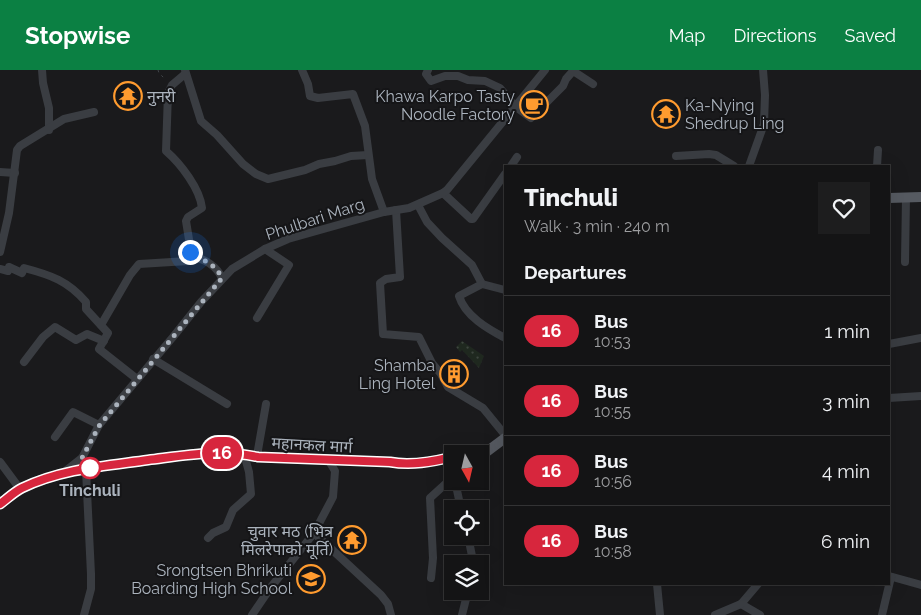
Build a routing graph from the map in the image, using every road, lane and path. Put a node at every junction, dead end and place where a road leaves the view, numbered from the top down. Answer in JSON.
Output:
{"nodes":[{"id":1,"x":42,"y":70,"type":"edge"},
{"id":2,"x":158,"y":70,"type":"edge"},
{"id":3,"x":302,"y":70,"type":"edge"},
{"id":4,"x":428,"y":70,"type":"edge"},
{"id":5,"x":545,"y":70,"type":"edge"},
{"id":6,"x":763,"y":70,"type":"edge"},
{"id":7,"x":185,"y":72,"type":"edge"},
{"id":8,"x":593,"y":84,"type":"dead end"},
{"id":9,"x":172,"y":85,"type":"junction"},
{"id":10,"x":516,"y":107,"type":"junction"},
{"id":11,"x":94,"y":112,"type":"dead end"},
{"id":12,"x":49,"y":130,"type":"junction"},
{"id":13,"x":878,"y":150,"type":"dead end"},
{"id":14,"x":368,"y":155,"type":"junction"},
{"id":15,"x":676,"y":156,"type":"dead end"},
{"id":16,"x":517,"y":157,"type":"dead end"},
{"id":17,"x":511,"y":165,"type":"edge"},
{"id":18,"x":732,"y":165,"type":"edge"},
{"id":19,"x":749,"y":165,"type":"edge"},
{"id":20,"x":877,"y":165,"type":"edge"},
{"id":21,"x":0,"y":172,"type":"edge"},
{"id":22,"x":15,"y":173,"type":"junction"},
{"id":23,"x":504,"y":175,"type":"edge"},
{"id":24,"x":442,"y":193,"type":"junction"},
{"id":25,"x":906,"y":197,"type":"junction"},
{"id":26,"x":921,"y":197,"type":"edge"},
{"id":27,"x":890,"y":198,"type":"edge"},
{"id":28,"x":418,"y":205,"type":"junction"},
{"id":29,"x":396,"y":210,"type":"junction"},
{"id":30,"x":384,"y":212,"type":"junction"},
{"id":31,"x":0,"y":213,"type":"edge"},
{"id":32,"x":9,"y":213,"type":"junction"},
{"id":33,"x":265,"y":248,"type":"junction"},
{"id":34,"x":0,"y":252,"type":"edge"},
{"id":35,"x":192,"y":258,"type":"junction"},
{"id":36,"x":905,"y":262,"type":"dead end"},
{"id":37,"x":0,"y":269,"type":"edge"},
{"id":38,"x":222,"y":278,"type":"junction"},
{"id":39,"x":482,"y":284,"type":"junction"},
{"id":40,"x":504,"y":290,"type":"edge"},
{"id":41,"x":257,"y":318,"type":"dead end"},
{"id":42,"x":101,"y":325,"type":"junction"},
{"id":43,"x":504,"y":337,"type":"edge"},
{"id":44,"x":921,"y":338,"type":"edge"},
{"id":45,"x":104,"y":341,"type":"junction"},
{"id":46,"x":890,"y":344,"type":"edge"},
{"id":47,"x":153,"y":359,"type":"junction"},
{"id":48,"x":24,"y":362,"type":"dead end"},
{"id":49,"x":137,"y":379,"type":"junction"},
{"id":50,"x":921,"y":396,"type":"edge"},
{"id":51,"x":890,"y":398,"type":"edge"},
{"id":52,"x":227,"y":404,"type":"dead end"},
{"id":53,"x":266,"y":404,"type":"dead end"},
{"id":54,"x":99,"y":426,"type":"junction"},
{"id":55,"x":504,"y":435,"type":"edge"},
{"id":56,"x":55,"y":437,"type":"dead end"},
{"id":57,"x":504,"y":437,"type":"edge"},
{"id":58,"x":489,"y":449,"type":"edge"},
{"id":59,"x":244,"y":454,"type":"junction"},
{"id":60,"x":258,"y":457,"type":"junction"},
{"id":61,"x":82,"y":458,"type":"junction"},
{"id":62,"x":444,"y":459,"type":"edge"},
{"id":63,"x":329,"y":461,"type":"junction"},
{"id":64,"x":0,"y":462,"type":"edge"},
{"id":65,"x":86,"y":470,"type":"junction"},
{"id":66,"x":63,"y":473,"type":"junction"},
{"id":67,"x":444,"y":488,"type":"edge"},
{"id":68,"x":20,"y":489,"type":"junction"},
{"id":69,"x":2,"y":499,"type":"edge"},
{"id":70,"x":314,"y":533,"type":"junction"},
{"id":71,"x":208,"y":538,"type":"dead end"},
{"id":72,"x":890,"y":577,"type":"edge"},
{"id":73,"x":431,"y":578,"type":"dead end"},
{"id":74,"x":657,"y":585,"type":"edge"},
{"id":75,"x":757,"y":585,"type":"edge"},
{"id":76,"x":888,"y":585,"type":"edge"},
{"id":77,"x":921,"y":585,"type":"edge"},
{"id":78,"x":466,"y":600,"type":"edge"},
{"id":79,"x":741,"y":604,"type":"junction"},
{"id":80,"x":759,"y":614,"type":"edge"},
{"id":81,"x":84,"y":615,"type":"edge"},
{"id":82,"x":252,"y":615,"type":"edge"},
{"id":83,"x":391,"y":615,"type":"edge"},
{"id":84,"x":462,"y":615,"type":"edge"},
{"id":85,"x":660,"y":615,"type":"edge"},
{"id":86,"x":715,"y":615,"type":"edge"},
{"id":87,"x":882,"y":615,"type":"edge"}],
"edges":[{"from":1,"to":12,"type":"street"},
{"from":2,"to":9,"type":"path"},
{"from":3,"to":14,"type":"street"},
{"from":4,"to":10,"type":"street"},
{"from":5,"to":10,"type":"street","name":"Phulbari Marg"},
{"from":6,"to":19,"type":"street"},
{"from":7,"to":9,"type":"street"},
{"from":7,"to":14,"type":"street"},
{"from":8,"to":10,"type":"street"},
{"from":9,"to":35,"type":"street"},
{"from":10,"to":24,"type":"street","name":"Phulbari Marg"},
{"from":11,"to":12,"type":"street"},
{"from":12,"to":22,"type":"street"},
{"from":13,"to":20,"type":"street"},
{"from":14,"to":30,"type":"street"},
{"from":15,"to":18,"type":"street"},
{"from":16,"to":17,"type":"street"},
{"from":21,"to":22,"type":"street"},
{"from":22,"to":32,"type":"street"},
{"from":23,"to":24,"type":"street"},
{"from":24,"to":28,"type":"street","name":"Phulbari Marg"},
{"from":25,"to":26,"type":"main road"},
{"from":25,"to":27,"type":"main road"},
{"from":25,"to":36,"type":"street"},
{"from":28,"to":29,"type":"street","name":"Phulbari Marg"},
{"from":28,"to":39,"type":"street"},
{"from":29,"to":30,"type":"street","name":"Phulbari Marg"},
{"from":29,"to":55,"type":"street"},
{"from":30,"to":33,"type":"street","name":"Phulbari Marg"},
{"from":31,"to":32,"type":"street"},
{"from":32,"to":34,"type":"street"},
{"from":33,"to":38,"type":"street","name":"Phulbari Marg"},
{"from":33,"to":41,"type":"street"},
{"from":35,"to":38,"type":"street"},
{"from":35,"to":42,"type":"street"},
{"from":37,"to":42,"type":"street"},
{"from":38,"to":47,"type":"street","name":"Phulbari Marg"},
{"from":39,"to":40,"type":"street"},
{"from":39,"to":43,"type":"street"},
{"from":42,"to":45,"type":"street"},
{"from":44,"to":46,"type":"street"},
{"from":45,"to":48,"type":"street"},
{"from":45,"to":49,"type":"street"},
{"from":47,"to":49,"type":"street","name":"Phulbari Marg"},
{"from":47,"to":52,"type":"street"},
{"from":49,"to":54,"type":"street","name":"Phulbari Marg"},
{"from":50,"to":51,"type":"street"},
{"from":53,"to":60,"type":"street"},
{"from":54,"to":56,"type":"street"},
{"from":54,"to":61,"type":"street","name":"Phulbari Marg"},
{"from":57,"to":58,"type":"main road"},
{"from":59,"to":60,"type":"main road","name":"महानकल मार्ग"},
{"from":59,"to":65,"type":"main road","name":"महानकल मार्ग"},
{"from":59,"to":71,"type":"street"},
{"from":60,"to":63,"type":"main road","name":"महानकल मार्ग"},
{"from":61,"to":65,"type":"street"},
{"from":61,"to":66,"type":"street"},
{"from":62,"to":63,"type":"main road","name":"महानकल मार्ग"},
{"from":63,"to":70,"type":"street"},
{"from":64,"to":68,"type":"street"},
{"from":65,"to":66,"type":"main road","name":"महानकल मार्ग"},
{"from":65,"to":81,"type":"street"},
{"from":66,"to":68,"type":"main road","name":"महानकल मार्ग"},
{"from":67,"to":73,"type":"street"},
{"from":68,"to":69,"type":"main road","name":"महानकल मार्ग"},
{"from":70,"to":82,"type":"street"},
{"from":70,"to":83,"type":"street"},
{"from":72,"to":77,"type":"street"},
{"from":74,"to":85,"type":"street"},
{"from":75,"to":79,"type":"street"},
{"from":76,"to":87,"type":"street"},
{"from":78,"to":84,"type":"street"},
{"from":79,"to":80,"type":"street"},
{"from":79,"to":86,"type":"street"}]}
